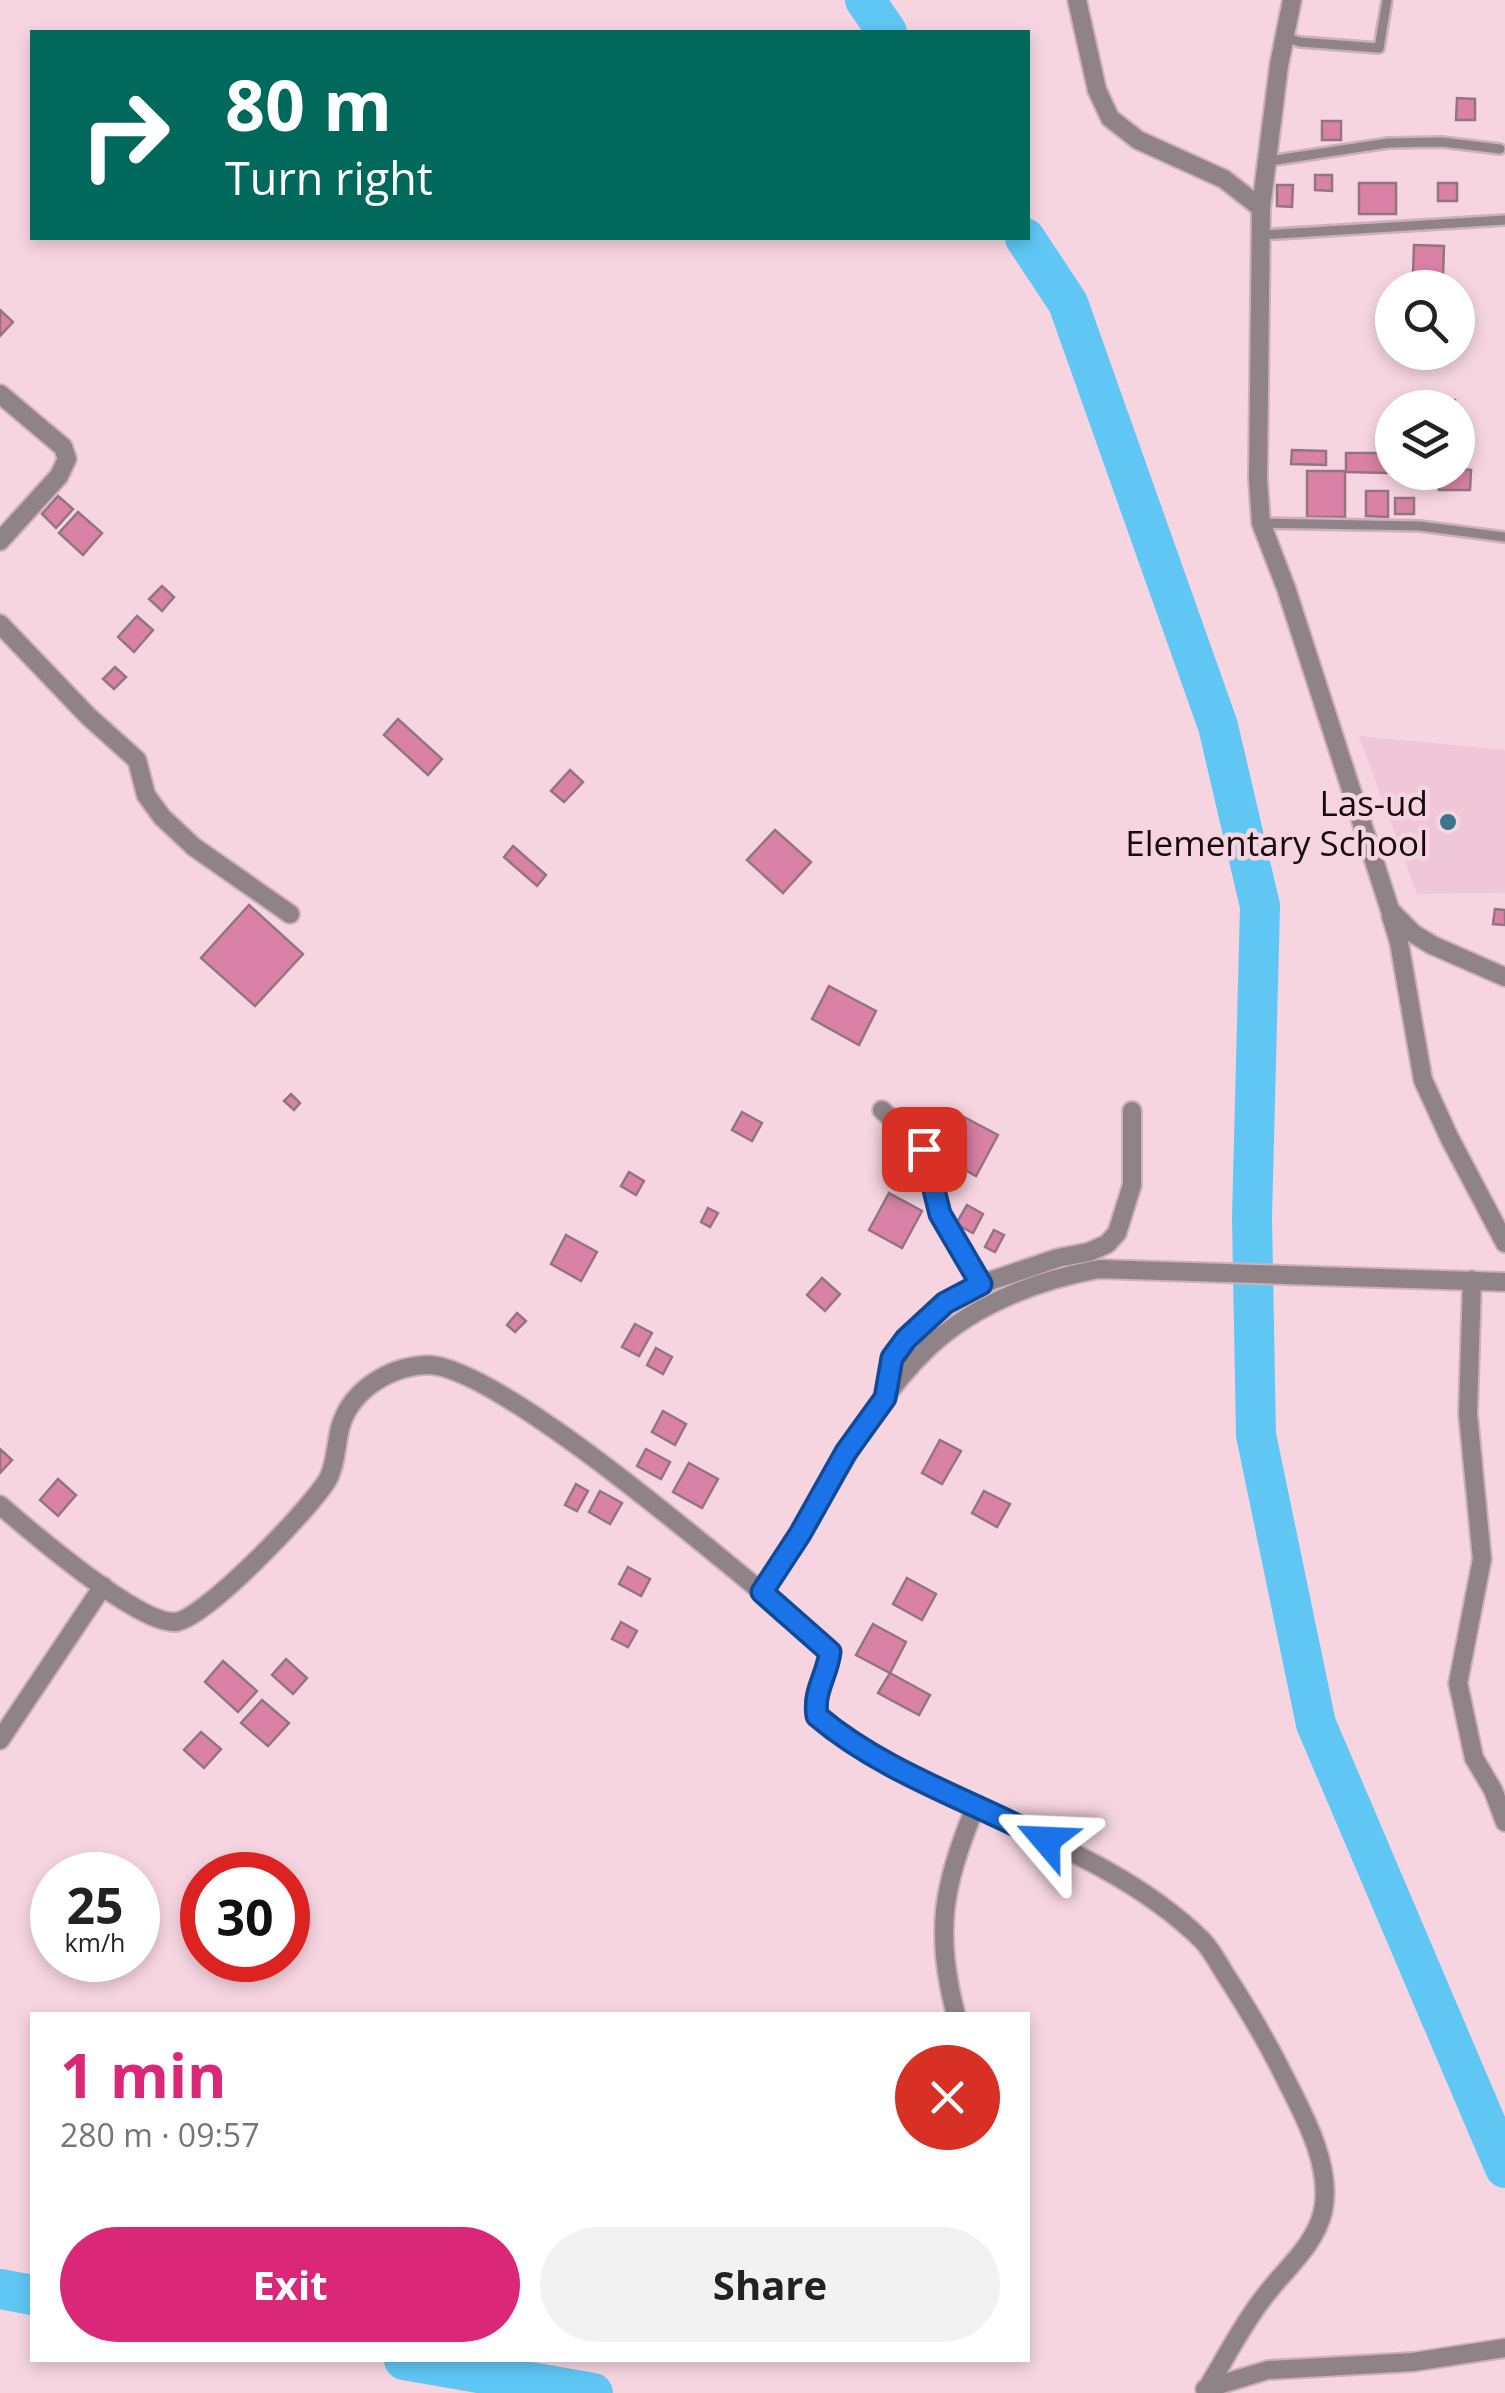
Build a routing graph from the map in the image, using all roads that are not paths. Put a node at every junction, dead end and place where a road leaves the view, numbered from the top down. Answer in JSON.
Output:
{"nodes":[{"id":1,"x":1077,"y":0,"type":"edge"},
{"id":2,"x":1292,"y":0,"type":"edge"},
{"id":3,"x":1386,"y":0,"type":"edge"},
{"id":4,"x":1285,"y":37,"type":"junction"},
{"id":5,"x":1500,"y":149,"type":"dead end"},
{"id":6,"x":1269,"y":161,"type":"junction"},
{"id":7,"x":1262,"y":208,"type":"junction"},
{"id":8,"x":1505,"y":220,"type":"edge"},
{"id":9,"x":1260,"y":235,"type":"junction"},
{"id":10,"x":0,"y":394,"type":"edge"},
{"id":11,"x":1261,"y":523,"type":"junction"},
{"id":12,"x":1505,"y":537,"type":"edge"},
{"id":13,"x":0,"y":541,"type":"edge"},
{"id":14,"x":0,"y":624,"type":"edge"},
{"id":15,"x":1390,"y":910,"type":"junction"},
{"id":16,"x":290,"y":914,"type":"dead end"},
{"id":17,"x":1505,"y":977,"type":"edge"},
{"id":18,"x":882,"y":1110,"type":"dead end"},
{"id":19,"x":1132,"y":1111,"type":"dead end"},
{"id":20,"x":1505,"y":1243,"type":"edge"},
{"id":21,"x":1463,"y":1280,"type":"junction"},
{"id":22,"x":1505,"y":1282,"type":"edge"},
{"id":23,"x":981,"y":1284,"type":"junction"},
{"id":24,"x":885,"y":1398,"type":"junction"},
{"id":25,"x":0,"y":1505,"type":"edge"},
{"id":26,"x":103,"y":1586,"type":"junction"},
{"id":27,"x":762,"y":1592,"type":"junction"},
{"id":28,"x":0,"y":1740,"type":"edge"},
{"id":29,"x":975,"y":1808,"type":"junction"},
{"id":30,"x":1505,"y":1822,"type":"edge"},
{"id":31,"x":956,"y":2012,"type":"edge"},
{"id":32,"x":1505,"y":2348,"type":"edge"},
{"id":33,"x":1203,"y":2390,"type":"edge"}],
"edges":[{"from":1,"to":7,"type":"street"},
{"from":2,"to":4,"type":"street"},
{"from":3,"to":4,"type":"lane"},
{"from":4,"to":6,"type":"street"},
{"from":5,"to":6,"type":"lane"},
{"from":6,"to":7,"type":"street"},
{"from":7,"to":9,"type":"street"},
{"from":8,"to":9,"type":"lane"},
{"from":9,"to":11,"type":"street"},
{"from":10,"to":13,"type":"street"},
{"from":11,"to":12,"type":"lane"},
{"from":11,"to":15,"type":"street"},
{"from":14,"to":16,"type":"street"},
{"from":15,"to":17,"type":"street"},
{"from":15,"to":20,"type":"street"},
{"from":18,"to":23,"type":"street"},
{"from":19,"to":23,"type":"street"},
{"from":21,"to":22,"type":"street"},
{"from":21,"to":24,"type":"street"},
{"from":21,"to":30,"type":"street"},
{"from":23,"to":24,"type":"street"},
{"from":24,"to":27,"type":"street"},
{"from":25,"to":26,"type":"street"},
{"from":26,"to":27,"type":"street"},
{"from":26,"to":28,"type":"street"},
{"from":27,"to":29,"type":"street"},
{"from":29,"to":31,"type":"street"},
{"from":29,"to":33,"type":"street"},
{"from":32,"to":33,"type":"street"}]}
